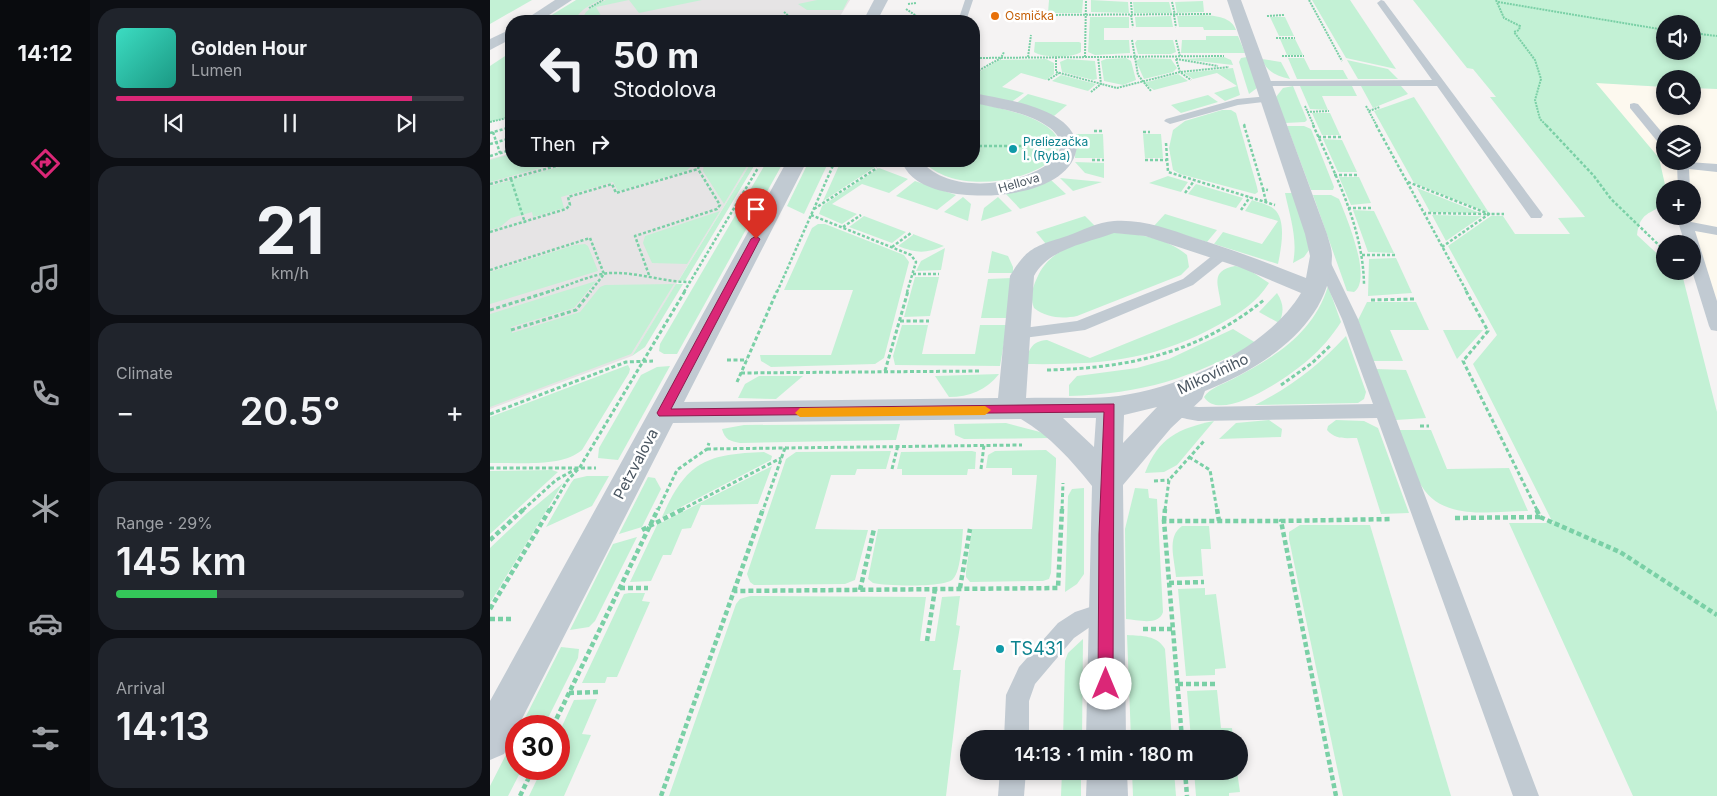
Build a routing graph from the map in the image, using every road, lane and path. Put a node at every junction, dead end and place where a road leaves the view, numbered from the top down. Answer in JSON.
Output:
{"nodes":[{"id":1,"x":565,"y":0,"type":"edge"},
{"id":2,"x":881,"y":0,"type":"edge"},
{"id":3,"x":969,"y":0,"type":"edge"},
{"id":4,"x":1086,"y":0,"type":"edge"},
{"id":5,"x":1497,"y":1,"type":"edge"},
{"id":6,"x":910,"y":2,"type":"edge"},
{"id":7,"x":1131,"y":2,"type":"dead end"},
{"id":8,"x":1172,"y":2,"type":"dead end"},
{"id":9,"x":1381,"y":3,"type":"dead end"},
{"id":10,"x":916,"y":4,"type":"dead end"},
{"id":11,"x":1236,"y":7,"type":"edge"},
{"id":12,"x":905,"y":8,"type":"dead end"},
{"id":13,"x":784,"y":12,"type":"dead end"},
{"id":14,"x":540,"y":15,"type":"edge"},
{"id":15,"x":787,"y":15,"type":"edge"},
{"id":16,"x":873,"y":15,"type":"edge"},
{"id":17,"x":915,"y":15,"type":"edge"},
{"id":18,"x":964,"y":15,"type":"edge"},
{"id":19,"x":1038,"y":15,"type":"dead end"},
{"id":20,"x":1086,"y":15,"type":"junction"},
{"id":21,"x":1132,"y":15,"type":"junction"},
{"id":22,"x":1174,"y":15,"type":"junction"},
{"id":23,"x":1284,"y":15,"type":"dead end"},
{"id":24,"x":1266,"y":16,"type":"dead end"},
{"id":25,"x":1132,"y":28,"type":"dead end"},
{"id":26,"x":1176,"y":28,"type":"dead end"},
{"id":27,"x":1656,"y":28,"type":"edge"},
{"id":28,"x":1701,"y":34,"type":"edge"},
{"id":29,"x":1031,"y":35,"type":"dead end"},
{"id":30,"x":505,"y":36,"type":"edge"},
{"id":31,"x":1717,"y":36,"type":"edge"},
{"id":32,"x":1276,"y":38,"type":"dead end"},
{"id":33,"x":1295,"y":38,"type":"dead end"},
{"id":34,"x":1132,"y":40,"type":"dead end"},
{"id":35,"x":1176,"y":40,"type":"dead end"},
{"id":36,"x":490,"y":45,"type":"edge"},
{"id":37,"x":1004,"y":52,"type":"dead end"},
{"id":38,"x":1133,"y":56,"type":"junction"},
{"id":39,"x":1180,"y":56,"type":"junction"},
{"id":40,"x":1225,"y":56,"type":"dead end"},
{"id":41,"x":1284,"y":56,"type":"dead end"},
{"id":42,"x":1304,"y":56,"type":"dead end"},
{"id":43,"x":1056,"y":57,"type":"junction"},
{"id":44,"x":1085,"y":57,"type":"junction"},
{"id":45,"x":1098,"y":57,"type":"junction"},
{"id":46,"x":980,"y":58,"type":"edge"},
{"id":47,"x":1001,"y":58,"type":"junction"},
{"id":48,"x":1028,"y":58,"type":"junction"},
{"id":49,"x":1176,"y":58,"type":"junction"},
{"id":50,"x":1226,"y":67,"type":"junction"},
{"id":51,"x":1232,"y":67,"type":"dead end"},
{"id":52,"x":980,"y":70,"type":"edge"},
{"id":53,"x":1180,"y":72,"type":"junction"},
{"id":54,"x":1059,"y":73,"type":"junction"},
{"id":55,"x":1048,"y":80,"type":"dead end"},
{"id":56,"x":1191,"y":80,"type":"dead end"},
{"id":57,"x":1440,"y":82,"type":"junction"},
{"id":58,"x":1140,"y":83,"type":"junction"},
{"id":59,"x":1101,"y":84,"type":"junction"},
{"id":60,"x":1151,"y":91,"type":"dead end"},
{"id":61,"x":1267,"y":91,"type":"junction"},
{"id":62,"x":1091,"y":92,"type":"dead end"},
{"id":63,"x":980,"y":100,"type":"edge"},
{"id":64,"x":1634,"y":106,"type":"dead end"},
{"id":65,"x":1329,"y":111,"type":"dead end"},
{"id":66,"x":1307,"y":112,"type":"dead end"},
{"id":67,"x":505,"y":118,"type":"edge"},
{"id":68,"x":1170,"y":121,"type":"dead end"},
{"id":69,"x":490,"y":122,"type":"edge"},
{"id":70,"x":505,"y":129,"type":"edge"},
{"id":71,"x":492,"y":132,"type":"edge"},
{"id":72,"x":1656,"y":132,"type":"edge"},
{"id":73,"x":1318,"y":137,"type":"dead end"},
{"id":74,"x":1341,"y":137,"type":"dead end"},
{"id":75,"x":505,"y":140,"type":"edge"},
{"id":76,"x":496,"y":142,"type":"junction"},
{"id":77,"x":490,"y":144,"type":"edge"},
{"id":78,"x":980,"y":146,"type":"edge"},
{"id":79,"x":1068,"y":146,"type":"junction"},
{"id":80,"x":505,"y":152,"type":"edge"},
{"id":81,"x":500,"y":154,"type":"junction"},
{"id":82,"x":490,"y":156,"type":"edge"},
{"id":83,"x":1145,"y":160,"type":"dead end"},
{"id":84,"x":1167,"y":160,"type":"dead end"},
{"id":85,"x":1701,"y":166,"type":"edge"},
{"id":86,"x":554,"y":167,"type":"edge"},
{"id":87,"x":757,"y":167,"type":"edge"},
{"id":88,"x":794,"y":167,"type":"edge"},
{"id":89,"x":832,"y":167,"type":"edge"},
{"id":90,"x":914,"y":167,"type":"edge"},
{"id":91,"x":877,"y":168,"type":"dead end"},
{"id":92,"x":1717,"y":168,"type":"edge"},
{"id":93,"x":698,"y":169,"type":"joint"},
{"id":94,"x":1358,"y":174,"type":"dead end"},
{"id":95,"x":1334,"y":175,"type":"dead end"},
{"id":96,"x":511,"y":179,"type":"junction"},
{"id":97,"x":1194,"y":181,"type":"dead end"},
{"id":98,"x":1407,"y":182,"type":"dead end"},
{"id":99,"x":490,"y":184,"type":"edge"},
{"id":100,"x":1263,"y":189,"type":"dead end"},
{"id":101,"x":1185,"y":193,"type":"dead end"},
{"id":102,"x":1250,"y":197,"type":"dead end"},
{"id":103,"x":1266,"y":202,"type":"dead end"},
{"id":104,"x":1348,"y":208,"type":"dead end"},
{"id":105,"x":1373,"y":208,"type":"dead end"},
{"id":106,"x":814,"y":210,"type":"junction"},
{"id":107,"x":1241,"y":210,"type":"dead end"},
{"id":108,"x":1424,"y":213,"type":"dead end"},
{"id":109,"x":1489,"y":214,"type":"junction"},
{"id":110,"x":811,"y":215,"type":"junction"},
{"id":111,"x":860,"y":215,"type":"dead end"},
{"id":112,"x":1536,"y":215,"type":"joint"},
{"id":113,"x":525,"y":223,"type":"junction"},
{"id":114,"x":1698,"y":225,"type":"edge"},
{"id":115,"x":842,"y":228,"type":"junction"},
{"id":116,"x":1717,"y":231,"type":"edge"},
{"id":117,"x":490,"y":232,"type":"edge"},
{"id":118,"x":910,"y":234,"type":"dead end"},
{"id":119,"x":1656,"y":242,"type":"edge"},
{"id":120,"x":892,"y":247,"type":"junction"},
{"id":121,"x":1442,"y":247,"type":"dead end"},
{"id":122,"x":1223,"y":254,"type":"junction"},
{"id":123,"x":1362,"y":255,"type":"dead end"},
{"id":124,"x":1395,"y":256,"type":"dead end"},
{"id":125,"x":1321,"y":257,"type":"junction"},
{"id":126,"x":490,"y":270,"type":"edge"},
{"id":127,"x":604,"y":274,"type":"junction"},
{"id":128,"x":912,"y":274,"type":"junction"},
{"id":129,"x":939,"y":274,"type":"dead end"},
{"id":130,"x":1701,"y":274,"type":"edge"},
{"id":131,"x":649,"y":275,"type":"junction"},
{"id":132,"x":690,"y":282,"type":"junction"},
{"id":133,"x":1314,"y":290,"type":"junction"},
{"id":134,"x":1415,"y":299,"type":"dead end"},
{"id":135,"x":1370,"y":300,"type":"dead end"},
{"id":136,"x":490,"y":310,"type":"edge"},
{"id":137,"x":899,"y":321,"type":"junction"},
{"id":138,"x":929,"y":321,"type":"dead end"},
{"id":139,"x":1717,"y":326,"type":"edge"},
{"id":140,"x":511,"y":330,"type":"dead end"},
{"id":141,"x":1016,"y":334,"type":"junction"},
{"id":142,"x":692,"y":360,"type":"junction"},
{"id":143,"x":746,"y":360,"type":"junction"},
{"id":144,"x":642,"y":362,"type":"junction"},
{"id":145,"x":886,"y":371,"type":"dead end"},
{"id":146,"x":1166,"y":403,"type":"junction"},
{"id":147,"x":1110,"y":408,"type":"junction"},
{"id":148,"x":1020,"y":410,"type":"junction"},
{"id":149,"x":1384,"y":411,"type":"junction"},
{"id":150,"x":663,"y":413,"type":"junction"},
{"id":151,"x":722,"y":413,"type":"junction"},
{"id":152,"x":490,"y":414,"type":"edge"},
{"id":153,"x":1023,"y":444,"type":"dead end"},
{"id":154,"x":984,"y":445,"type":"junction"},
{"id":155,"x":898,"y":446,"type":"junction"},
{"id":156,"x":785,"y":448,"type":"junction"},
{"id":157,"x":707,"y":449,"type":"junction"},
{"id":158,"x":1189,"y":457,"type":"dead end"},
{"id":159,"x":782,"y":458,"type":"junction"},
{"id":160,"x":580,"y":467,"type":"junction"},
{"id":161,"x":490,"y":468,"type":"edge"},
{"id":162,"x":892,"y":469,"type":"dead end"},
{"id":163,"x":981,"y":469,"type":"dead end"},
{"id":164,"x":633,"y":470,"type":"junction"},
{"id":165,"x":677,"y":470,"type":"junction"},
{"id":166,"x":1062,"y":474,"type":"dead end"},
{"id":167,"x":1169,"y":480,"type":"dead end"},
{"id":168,"x":1107,"y":482,"type":"junction"},
{"id":169,"x":1063,"y":484,"type":"junction"},
{"id":170,"x":1540,"y":517,"type":"dead end"},
{"id":171,"x":1219,"y":521,"type":"junction"},
{"id":172,"x":1280,"y":521,"type":"dead end"},
{"id":173,"x":650,"y":527,"type":"junction"},
{"id":174,"x":874,"y":529,"type":"dead end"},
{"id":175,"x":970,"y":529,"type":"dead end"},
{"id":176,"x":490,"y":540,"type":"edge"},
{"id":177,"x":592,"y":548,"type":"junction"},
{"id":178,"x":1204,"y":582,"type":"dead end"},
{"id":179,"x":1169,"y":583,"type":"junction"},
{"id":180,"x":620,"y":588,"type":"junction"},
{"id":181,"x":648,"y":588,"type":"dead end"},
{"id":182,"x":960,"y":588,"type":"junction"},
{"id":183,"x":935,"y":589,"type":"junction"},
{"id":184,"x":860,"y":590,"type":"junction"},
{"id":185,"x":734,"y":591,"type":"junction"},
{"id":186,"x":490,"y":610,"type":"edge"},
{"id":187,"x":1106,"y":612,"type":"junction"},
{"id":188,"x":1717,"y":615,"type":"edge"},
{"id":189,"x":927,"y":641,"type":"dead end"},
{"id":190,"x":1178,"y":684,"type":"junction"},
{"id":191,"x":1216,"y":684,"type":"dead end"},
{"id":192,"x":600,"y":692,"type":"dead end"},
{"id":193,"x":569,"y":694,"type":"junction"},
{"id":194,"x":558,"y":715,"type":"edge"},
{"id":195,"x":1017,"y":730,"type":"edge"},
{"id":196,"x":1106,"y":730,"type":"edge"},
{"id":197,"x":1181,"y":730,"type":"edge"},
{"id":198,"x":490,"y":740,"type":"edge"},
{"id":199,"x":528,"y":780,"type":"edge"},
{"id":200,"x":1013,"y":780,"type":"edge"},
{"id":201,"x":1107,"y":780,"type":"edge"},
{"id":202,"x":1186,"y":780,"type":"edge"},
{"id":203,"x":520,"y":796,"type":"edge"},
{"id":204,"x":660,"y":796,"type":"edge"},
{"id":205,"x":1012,"y":796,"type":"edge"},
{"id":206,"x":1107,"y":796,"type":"edge"},
{"id":207,"x":1187,"y":796,"type":"edge"},
{"id":208,"x":1526,"y":796,"type":"edge"}],
"edges":[{"from":1,"to":14,"type":"street"},
{"from":2,"to":16,"type":"street"},
{"from":3,"to":18,"type":"lane"},
{"from":4,"to":20,"type":"path"},
{"from":5,"to":27,"type":"path"},
{"from":5,"to":119,"type":"path"},
{"from":6,"to":10,"type":"path"},
{"from":7,"to":21,"type":"path"},
{"from":8,"to":22,"type":"path"},
{"from":9,"to":57,"type":"lane"},
{"from":11,"to":22,"type":"path"},
{"from":11,"to":61,"type":"street","name":"Mikovíniho"},
{"from":12,"to":17,"type":"path"},
{"from":13,"to":15,"type":"path"},
{"from":19,"to":20,"type":"path"},
{"from":20,"to":21,"type":"path"},
{"from":20,"to":44,"type":"path"},
{"from":21,"to":22,"type":"path"},
{"from":21,"to":25,"type":"path"},
{"from":22,"to":26,"type":"path"},
{"from":23,"to":24,"type":"path"},
{"from":28,"to":31,"type":"path"},
{"from":29,"to":48,"type":"path"},
{"from":30,"to":36,"type":"street"},
{"from":32,"to":33,"type":"path"},
{"from":34,"to":38,"type":"path"},
{"from":35,"to":39,"type":"path"},
{"from":37,"to":47,"type":"path"},
{"from":38,"to":45,"type":"path"},
{"from":38,"to":49,"type":"path"},
{"from":38,"to":58,"type":"path"},
{"from":39,"to":40,"type":"path"},
{"from":39,"to":49,"type":"path"},
{"from":41,"to":42,"type":"path"},
{"from":43,"to":44,"type":"path"},
{"from":43,"to":48,"type":"path"},
{"from":43,"to":54,"type":"path"},
{"from":44,"to":45,"type":"path"},
{"from":45,"to":59,"type":"path"},
{"from":46,"to":47,"type":"path"},
{"from":47,"to":48,"type":"path"},
{"from":47,"to":52,"type":"path"},
{"from":49,"to":50,"type":"path"},
{"from":49,"to":53,"type":"path"},
{"from":50,"to":51,"type":"path"},
{"from":50,"to":53,"type":"path"},
{"from":53,"to":56,"type":"path"},
{"from":53,"to":58,"type":"path"},
{"from":54,"to":55,"type":"path"},
{"from":54,"to":59,"type":"path"},
{"from":57,"to":61,"type":"lane"},
{"from":57,"to":112,"type":"lane"},
{"from":58,"to":59,"type":"path"},
{"from":58,"to":60,"type":"path"},
{"from":59,"to":62,"type":"path"},
{"from":61,"to":68,"type":"lane"},
{"from":61,"to":125,"type":"street","name":"Mikovíniho"},
{"from":63,"to":79,"type":"street"},
{"from":64,"to":72,"type":"lane"},
{"from":65,"to":66,"type":"path"},
{"from":67,"to":69,"type":"path"},
{"from":70,"to":71,"type":"path"},
{"from":71,"to":76,"type":"path"},
{"from":73,"to":74,"type":"path"},
{"from":75,"to":76,"type":"path"},
{"from":76,"to":77,"type":"path"},
{"from":76,"to":81,"type":"path"},
{"from":78,"to":79,"type":"path"},
{"from":79,"to":90,"type":"street","name":"Hellova"},
{"from":80,"to":81,"type":"path"},
{"from":81,"to":82,"type":"path"},
{"from":83,"to":84,"type":"path"},
{"from":85,"to":92,"type":"lane"},
{"from":86,"to":96,"type":"path"},
{"from":87,"to":132,"type":"path"},
{"from":88,"to":142,"type":"street","name":"Petzvalova"},
{"from":89,"to":106,"type":"path"},
{"from":91,"to":106,"type":"path"},
{"from":93,"to":113,"type":"path"},
{"from":93,"to":131,"type":"path"},
{"from":94,"to":95,"type":"path"},
{"from":96,"to":99,"type":"path"},
{"from":96,"to":113,"type":"path"},
{"from":97,"to":101,"type":"path"},
{"from":98,"to":109,"type":"path"},
{"from":100,"to":103,"type":"path"},
{"from":102,"to":107,"type":"path"},
{"from":104,"to":105,"type":"path"},
{"from":106,"to":110,"type":"path"},
{"from":108,"to":109,"type":"path"},
{"from":109,"to":112,"type":"path"},
{"from":109,"to":121,"type":"path"},
{"from":110,"to":115,"type":"path"},
{"from":110,"to":143,"type":"path"},
{"from":111,"to":115,"type":"path"},
{"from":113,"to":117,"type":"path"},
{"from":114,"to":116,"type":"lane"},
{"from":115,"to":120,"type":"path"},
{"from":118,"to":120,"type":"path"},
{"from":120,"to":128,"type":"path"},
{"from":122,"to":133,"type":"street"},
{"from":122,"to":141,"type":"lane"},
{"from":122,"to":141,"type":"street"},
{"from":123,"to":124,"type":"path"},
{"from":125,"to":133,"type":"street","name":"Mikovíniho"},
{"from":125,"to":149,"type":"lane"},
{"from":126,"to":127,"type":"path"},
{"from":127,"to":131,"type":"path"},
{"from":127,"to":136,"type":"path"},
{"from":127,"to":140,"type":"path"},
{"from":128,"to":129,"type":"path"},
{"from":128,"to":137,"type":"path"},
{"from":130,"to":139,"type":"lane"},
{"from":131,"to":132,"type":"path"},
{"from":132,"to":144,"type":"path"},
{"from":133,"to":146,"type":"street","name":"Mikovíniho"},
{"from":134,"to":135,"type":"path"},
{"from":137,"to":138,"type":"path"},
{"from":137,"to":145,"type":"path"},
{"from":141,"to":148,"type":"street"},
{"from":142,"to":143,"type":"path"},
{"from":142,"to":144,"type":"path"},
{"from":142,"to":150,"type":"street","name":"Petzvalova"},
{"from":143,"to":151,"type":"path"},
{"from":144,"to":152,"type":"path"},
{"from":144,"to":160,"type":"path"},
{"from":146,"to":147,"type":"street","name":"Mikovíniho"},
{"from":146,"to":149,"type":"lane"},
{"from":146,"to":168,"type":"street","name":"Mikovíniho"},
{"from":147,"to":148,"type":"street","name":"Mikovíniho"},
{"from":147,"to":168,"type":"street"},
{"from":148,"to":151,"type":"street","name":"Mikovíniho"},
{"from":148,"to":168,"type":"street"},
{"from":149,"to":208,"type":"lane"},
{"from":150,"to":151,"type":"street","name":"Mikovíniho"},
{"from":150,"to":164,"type":"street","name":"Petzvalova"},
{"from":151,"to":157,"type":"path"},
{"from":153,"to":154,"type":"path"},
{"from":154,"to":155,"type":"path"},
{"from":154,"to":163,"type":"path"},
{"from":155,"to":156,"type":"path"},
{"from":155,"to":162,"type":"path"},
{"from":156,"to":157,"type":"path"},
{"from":156,"to":159,"type":"path"},
{"from":157,"to":165,"type":"path"},
{"from":158,"to":171,"type":"path"},
{"from":159,"to":173,"type":"path"},
{"from":159,"to":185,"type":"path"},
{"from":160,"to":161,"type":"path"},
{"from":160,"to":164,"type":"path"},
{"from":160,"to":176,"type":"path"},
{"from":160,"to":186,"type":"path"},
{"from":164,"to":165,"type":"path"},
{"from":164,"to":177,"type":"street","name":"Petzvalova"},
{"from":165,"to":173,"type":"path"},
{"from":166,"to":169,"type":"path"},
{"from":167,"to":168,"type":"path"},
{"from":168,"to":169,"type":"path"},
{"from":168,"to":187,"type":"street"},
{"from":169,"to":182,"type":"path"},
{"from":170,"to":188,"type":"path"},
{"from":171,"to":172,"type":"path"},
{"from":171,"to":179,"type":"path"},
{"from":173,"to":177,"type":"path"},
{"from":173,"to":180,"type":"path"},
{"from":174,"to":184,"type":"path"},
{"from":175,"to":182,"type":"path"},
{"from":177,"to":198,"type":"street","name":"Petzvalova"},
{"from":178,"to":179,"type":"path"},
{"from":179,"to":190,"type":"path"},
{"from":180,"to":181,"type":"path"},
{"from":180,"to":193,"type":"path"},
{"from":182,"to":183,"type":"path"},
{"from":183,"to":184,"type":"path"},
{"from":183,"to":189,"type":"path"},
{"from":184,"to":185,"type":"path"},
{"from":185,"to":204,"type":"path"},
{"from":187,"to":195,"type":"lane"},
{"from":187,"to":196,"type":"street"},
{"from":190,"to":191,"type":"path"},
{"from":190,"to":197,"type":"path"},
{"from":192,"to":193,"type":"path"},
{"from":193,"to":194,"type":"path"},
{"from":199,"to":203,"type":"path"},
{"from":200,"to":205,"type":"lane"},
{"from":201,"to":206,"type":"street"},
{"from":202,"to":207,"type":"path"}]}
